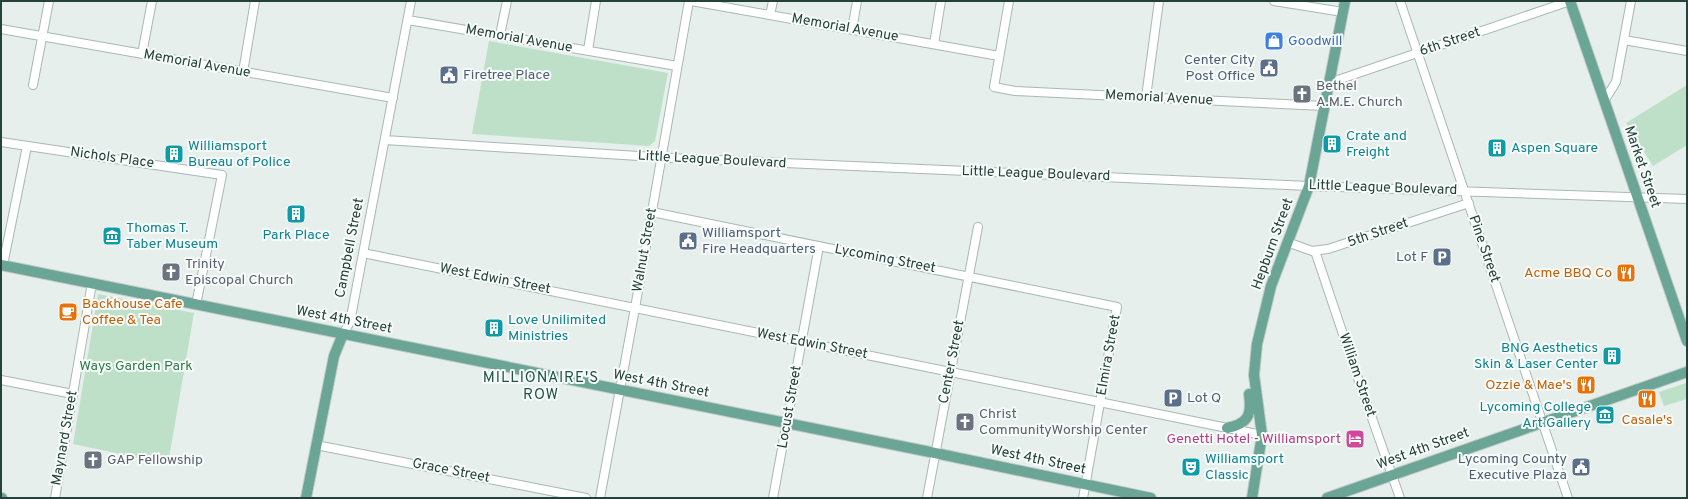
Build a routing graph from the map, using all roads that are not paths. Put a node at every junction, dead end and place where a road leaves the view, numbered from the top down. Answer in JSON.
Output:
{"nodes":[{"id":1,"x":49,"y":1,"type":"edge"},
{"id":2,"x":152,"y":1,"type":"edge"},
{"id":3,"x":255,"y":1,"type":"edge"},
{"id":4,"x":411,"y":1,"type":"edge"},
{"id":5,"x":507,"y":1,"type":"edge"},
{"id":6,"x":596,"y":1,"type":"edge"},
{"id":7,"x":690,"y":1,"type":"edge"},
{"id":8,"x":773,"y":1,"type":"edge"},
{"id":9,"x":857,"y":1,"type":"edge"},
{"id":10,"x":941,"y":1,"type":"edge"},
{"id":11,"x":1009,"y":1,"type":"edge"},
{"id":12,"x":1159,"y":1,"type":"edge"},
{"id":13,"x":1274,"y":1,"type":"edge"},
{"id":14,"x":1345,"y":1,"type":"edge"},
{"id":15,"x":1400,"y":1,"type":"edge"},
{"id":16,"x":1570,"y":1,"type":"edge"},
{"id":17,"x":1631,"y":1,"type":"edge"},
{"id":18,"x":1343,"y":12,"type":"junction"},
{"id":19,"x":770,"y":15,"type":"junction"},
{"id":20,"x":408,"y":20,"type":"junction"},
{"id":21,"x":1,"y":30,"type":"edge"},
{"id":22,"x":852,"y":30,"type":"junction"},
{"id":23,"x":500,"y":35,"type":"junction"},
{"id":24,"x":43,"y":37,"type":"junction"},
{"id":25,"x":1624,"y":40,"type":"junction"},
{"id":26,"x":934,"y":44,"type":"junction"},
{"id":27,"x":588,"y":50,"type":"junction"},
{"id":28,"x":1687,"y":51,"type":"edge"},
{"id":29,"x":1418,"y":53,"type":"junction"},
{"id":30,"x":142,"y":54,"type":"junction"},
{"id":31,"x":999,"y":56,"type":"junction"},
{"id":32,"x":677,"y":66,"type":"junction"},
{"id":33,"x":243,"y":72,"type":"junction"},
{"id":34,"x":1329,"y":83,"type":"junction"},
{"id":35,"x":33,"y":84,"type":"dead end"},
{"id":36,"x":1146,"y":97,"type":"junction"},
{"id":37,"x":393,"y":98,"type":"junction"},
{"id":38,"x":1604,"y":101,"type":"junction"},
{"id":39,"x":1324,"y":106,"type":"junction"},
{"id":40,"x":385,"y":140,"type":"junction"},
{"id":41,"x":1,"y":142,"type":"edge"},
{"id":42,"x":27,"y":146,"type":"junction"},
{"id":43,"x":662,"y":158,"type":"junction"},
{"id":44,"x":1309,"y":186,"type":"junction"},
{"id":45,"x":1465,"y":191,"type":"junction"},
{"id":46,"x":1636,"y":197,"type":"junction"},
{"id":47,"x":1687,"y":199,"type":"edge"},
{"id":48,"x":1469,"y":203,"type":"junction"},
{"id":49,"x":652,"y":212,"type":"junction"},
{"id":50,"x":978,"y":226,"type":"dead end"},
{"id":51,"x":1287,"y":242,"type":"junction"},
{"id":52,"x":819,"y":246,"type":"junction"},
{"id":53,"x":1315,"y":251,"type":"junction"},
{"id":54,"x":363,"y":253,"type":"junction"},
{"id":55,"x":2,"y":265,"type":"edge"},
{"id":56,"x":968,"y":276,"type":"junction"},
{"id":57,"x":92,"y":284,"type":"junction"},
{"id":58,"x":196,"y":305,"type":"junction"},
{"id":59,"x":1117,"y":307,"type":"joint"},
{"id":60,"x":635,"y":308,"type":"junction"},
{"id":61,"x":343,"y":334,"type":"junction"},
{"id":62,"x":1687,"y":341,"type":"edge"},
{"id":63,"x":802,"y":342,"type":"junction"},
{"id":64,"x":950,"y":372,"type":"junction"},
{"id":65,"x":1687,"y":372,"type":"edge"},
{"id":66,"x":1254,"y":375,"type":"junction"},
{"id":67,"x":1,"y":380,"type":"edge"},
{"id":68,"x":620,"y":390,"type":"junction"},
{"id":69,"x":73,"y":394,"type":"junction"},
{"id":70,"x":1100,"y":402,"type":"junction"},
{"id":71,"x":1542,"y":422,"type":"junction"},
{"id":72,"x":787,"y":423,"type":"junction"},
{"id":73,"x":1227,"y":428,"type":"junction"},
{"id":74,"x":1262,"y":435,"type":"junction"},
{"id":75,"x":316,"y":445,"type":"junction"},
{"id":76,"x":935,"y":453,"type":"junction"},
{"id":77,"x":1393,"y":475,"type":"junction"},
{"id":78,"x":1085,"y":484,"type":"junction"},
{"id":79,"x":55,"y":498,"type":"edge"},
{"id":80,"x":306,"y":498,"type":"edge"},
{"id":81,"x":586,"y":498,"type":"edge"},
{"id":82,"x":600,"y":498,"type":"edge"},
{"id":83,"x":773,"y":498,"type":"edge"},
{"id":84,"x":927,"y":498,"type":"edge"},
{"id":85,"x":1083,"y":498,"type":"edge"},
{"id":86,"x":1151,"y":498,"type":"edge"},
{"id":87,"x":1252,"y":498,"type":"edge"},
{"id":88,"x":1327,"y":498,"type":"edge"},
{"id":89,"x":1400,"y":498,"type":"edge"},
{"id":90,"x":1568,"y":498,"type":"edge"}],
"edges":[{"from":1,"to":24,"type":"street"},
{"from":2,"to":30,"type":"street"},
{"from":3,"to":33,"type":"street"},
{"from":4,"to":20,"type":"street","name":"Campbell Street"},
{"from":5,"to":23,"type":"street"},
{"from":6,"to":27,"type":"street"},
{"from":7,"to":19,"type":"street","name":"Memorial Avenue"},
{"from":7,"to":32,"type":"street","name":"Walnut Street"},
{"from":8,"to":19,"type":"street"},
{"from":9,"to":22,"type":"street"},
{"from":10,"to":26,"type":"street"},
{"from":11,"to":31,"type":"street"},
{"from":12,"to":36,"type":"street"},
{"from":13,"to":18,"type":"street"},
{"from":14,"to":18,"type":"main road","name":"Hepburn Street"},
{"from":15,"to":29,"type":"street","name":"Pine Street"},
{"from":16,"to":29,"type":"street","name":"6th Street"},
{"from":16,"to":38,"type":"main road","name":"Market Street"},
{"from":17,"to":25,"type":"street"},
{"from":18,"to":34,"type":"main road","name":"Hepburn Street"},
{"from":19,"to":22,"type":"street","name":"Memorial Avenue"},
{"from":20,"to":23,"type":"street","name":"Memorial Avenue"},
{"from":20,"to":37,"type":"street","name":"Campbell Street"},
{"from":21,"to":24,"type":"street","name":"Memorial Avenue"},
{"from":22,"to":26,"type":"street","name":"Memorial Avenue"},
{"from":23,"to":27,"type":"street","name":"Memorial Avenue"},
{"from":24,"to":30,"type":"street","name":"Memorial Avenue"},
{"from":24,"to":35,"type":"street"},
{"from":25,"to":28,"type":"street"},
{"from":25,"to":38,"type":"street"},
{"from":26,"to":31,"type":"street","name":"Memorial Avenue"},
{"from":27,"to":32,"type":"street","name":"Memorial Avenue"},
{"from":29,"to":34,"type":"street","name":"6th Street"},
{"from":29,"to":45,"type":"street","name":"Pine Street"},
{"from":30,"to":33,"type":"street","name":"Memorial Avenue"},
{"from":31,"to":36,"type":"street","name":"Memorial Avenue"},
{"from":32,"to":43,"type":"street","name":"Walnut Street"},
{"from":33,"to":37,"type":"street","name":"Memorial Avenue"},
{"from":34,"to":39,"type":"main road","name":"Hepburn Street"},
{"from":36,"to":39,"type":"street","name":"Memorial Avenue"},
{"from":37,"to":40,"type":"street","name":"Campbell Street"},
{"from":38,"to":46,"type":"main road","name":"Market Street"},
{"from":39,"to":44,"type":"main road","name":"Hepburn Street"},
{"from":40,"to":43,"type":"street","name":"Little League Boulevard"},
{"from":40,"to":54,"type":"street","name":"Campbell Street"},
{"from":41,"to":42,"type":"street","name":"Nichols Place"},
{"from":42,"to":55,"type":"street"},
{"from":42,"to":58,"type":"street","name":"Nichols Place"},
{"from":43,"to":44,"type":"street","name":"Little League Boulevard"},
{"from":43,"to":49,"type":"street","name":"Walnut Street"},
{"from":44,"to":45,"type":"street","name":"Little League Boulevard"},
{"from":44,"to":51,"type":"main road","name":"Hepburn Street"},
{"from":45,"to":46,"type":"street","name":"Little League Boulevard"},
{"from":45,"to":48,"type":"street","name":"Pine Street"},
{"from":46,"to":47,"type":"street","name":"Little League Boulevard"},
{"from":46,"to":62,"type":"main road","name":"Market Street"},
{"from":48,"to":53,"type":"street","name":"5th Street"},
{"from":48,"to":71,"type":"street","name":"Pine Street"},
{"from":49,"to":52,"type":"street","name":"Lycoming Street"},
{"from":49,"to":60,"type":"street","name":"Walnut Street"},
{"from":50,"to":56,"type":"street","name":"Center Street"},
{"from":51,"to":53,"type":"street","name":"5th Street"},
{"from":51,"to":66,"type":"main road","name":"Hepburn Street"},
{"from":52,"to":56,"type":"street","name":"Lycoming Street"},
{"from":52,"to":63,"type":"street","name":"Locust Street"},
{"from":53,"to":77,"type":"street","name":"William Street"},
{"from":54,"to":60,"type":"street","name":"West Edwin Street"},
{"from":54,"to":61,"type":"street","name":"Campbell Street"},
{"from":55,"to":57,"type":"main road","name":"West 4th Street"},
{"from":56,"to":59,"type":"street","name":"Lycoming Street"},
{"from":56,"to":64,"type":"street","name":"Center Street"},
{"from":57,"to":58,"type":"main road","name":"West 4th Street"},
{"from":57,"to":69,"type":"street","name":"Maynard Street"},
{"from":58,"to":61,"type":"main road","name":"West 4th Street"},
{"from":59,"to":70,"type":"street","name":"Elmira Street"},
{"from":60,"to":63,"type":"street","name":"West Edwin Street"},
{"from":60,"to":68,"type":"street","name":"Walnut Street"},
{"from":61,"to":68,"type":"main road","name":"West 4th Street"},
{"from":61,"to":75,"type":"main road","name":"Campbell Street"},
{"from":63,"to":64,"type":"street","name":"West Edwin Street"},
{"from":63,"to":72,"type":"street","name":"Locust Street"},
{"from":64,"to":70,"type":"street","name":"West Edwin Street"},
{"from":64,"to":76,"type":"street","name":"Center Street"},
{"from":65,"to":71,"type":"main road","name":"West 4th Street"},
{"from":66,"to":73,"type":"main road"},
{"from":66,"to":74,"type":"main road","name":"Hepburn Street"},
{"from":67,"to":69,"type":"street"},
{"from":68,"to":72,"type":"main road","name":"West 4th Street"},
{"from":68,"to":82,"type":"street","name":"Walnut Street"},
{"from":69,"to":79,"type":"street","name":"Maynard Street"},
{"from":70,"to":73,"type":"street","name":"West Edwin Street"},
{"from":70,"to":78,"type":"street","name":"Elmira Street"},
{"from":71,"to":77,"type":"main road","name":"West 4th Street"},
{"from":71,"to":90,"type":"street","name":"Pine Street"},
{"from":72,"to":76,"type":"main road","name":"West 4th Street"},
{"from":72,"to":83,"type":"street","name":"Locust Street"},
{"from":73,"to":74,"type":"street","name":"West Edwin Street"},
{"from":74,"to":87,"type":"main road","name":"Hepburn Street"},
{"from":75,"to":80,"type":"main road","name":"Campbell Street"},
{"from":75,"to":81,"type":"street","name":"Grace Street"},
{"from":76,"to":78,"type":"main road","name":"West 4th Street"},
{"from":76,"to":84,"type":"street","name":"Center Street"},
{"from":77,"to":88,"type":"main road","name":"West 4th Street"},
{"from":77,"to":89,"type":"street","name":"William Street"},
{"from":78,"to":85,"type":"street","name":"Elmira Street"},
{"from":78,"to":86,"type":"main road","name":"West 4th Street"}]}
